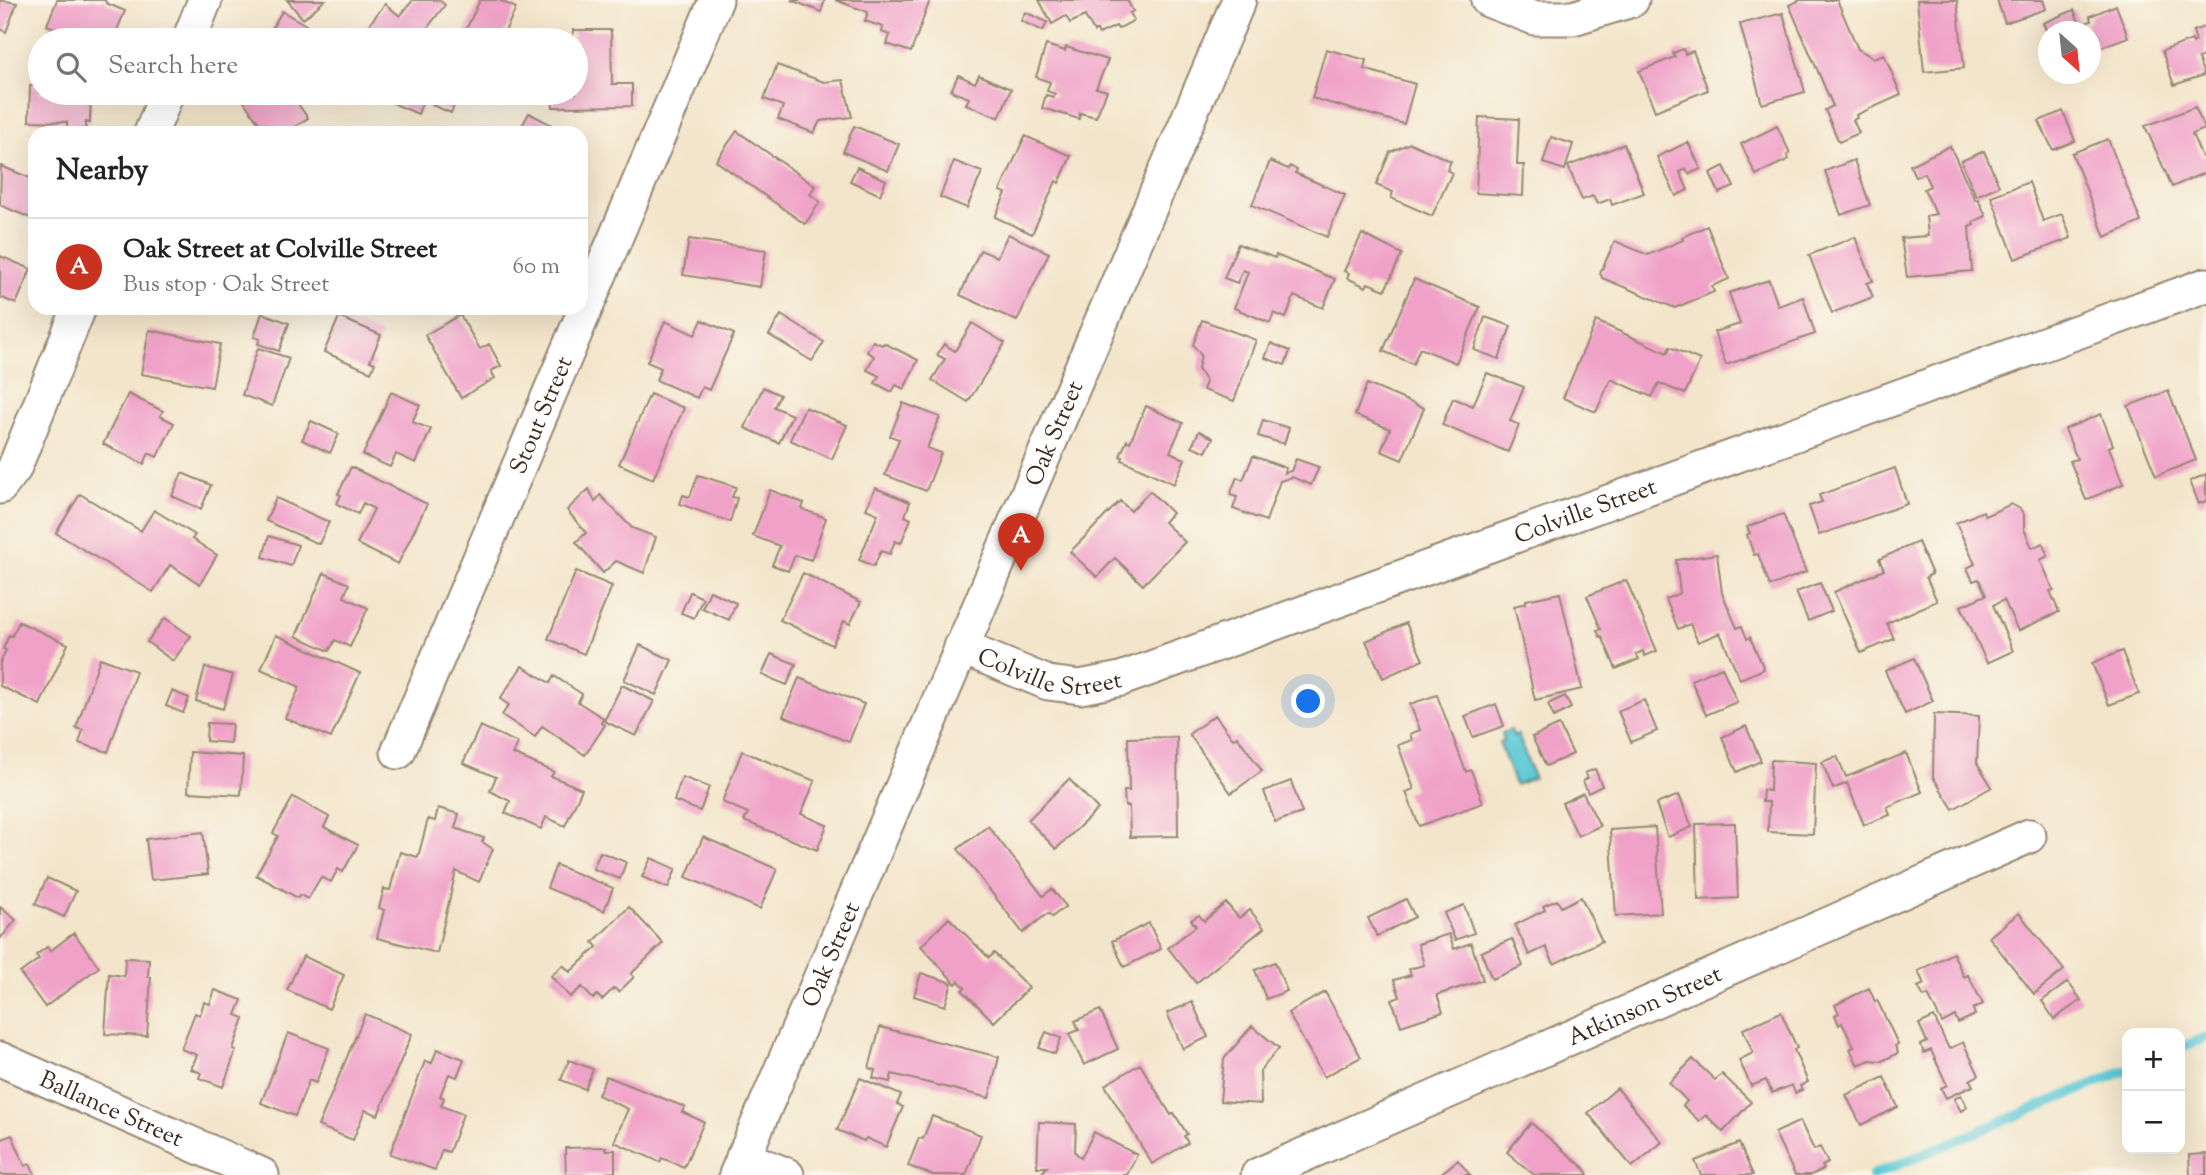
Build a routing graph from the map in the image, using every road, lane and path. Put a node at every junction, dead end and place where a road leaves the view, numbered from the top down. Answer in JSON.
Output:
{"nodes":[{"id":1,"x":205,"y":0,"type":"edge"},
{"id":2,"x":1239,"y":0,"type":"edge"},
{"id":3,"x":1488,"y":0,"type":"edge"},
{"id":4,"x":1632,"y":0,"type":"edge"},
{"id":5,"x":706,"y":3,"type":"edge"},
{"id":6,"x":194,"y":28,"type":"edge"},
{"id":7,"x":162,"y":105,"type":"edge"},
{"id":8,"x":154,"y":126,"type":"edge"},
{"id":9,"x":2206,"y":285,"type":"edge"},
{"id":10,"x":588,"y":290,"type":"edge"},
{"id":11,"x":76,"y":315,"type":"edge"},
{"id":12,"x":578,"y":315,"type":"edge"},
{"id":13,"x":0,"y":487,"type":"edge"},
{"id":14,"x":961,"y":647,"type":"junction"},
{"id":15,"x":398,"y":752,"type":"dead end"},
{"id":16,"x":2029,"y":836,"type":"dead end"},
{"id":17,"x":0,"y":1059,"type":"edge"},
{"id":18,"x":739,"y":1166,"type":"edge"},
{"id":19,"x":262,"y":1175,"type":"edge"},
{"id":20,"x":787,"y":1175,"type":"edge"},
{"id":21,"x":1258,"y":1175,"type":"edge"}],
"edges":[{"from":1,"to":6,"type":"street"},
{"from":2,"to":14,"type":"street","name":"Oak Street"},
{"from":3,"to":4,"type":"street"},
{"from":5,"to":10,"type":"street","name":"Stout Street"},
{"from":7,"to":8,"type":"street"},
{"from":9,"to":14,"type":"street","name":"Colville Street"},
{"from":11,"to":13,"type":"street"},
{"from":12,"to":15,"type":"street","name":"Stout Street"},
{"from":14,"to":18,"type":"street","name":"Oak Street"},
{"from":16,"to":21,"type":"street","name":"Atkinson Street"},
{"from":17,"to":19,"type":"street","name":"Ballance Street"},
{"from":18,"to":20,"type":"street"}]}
